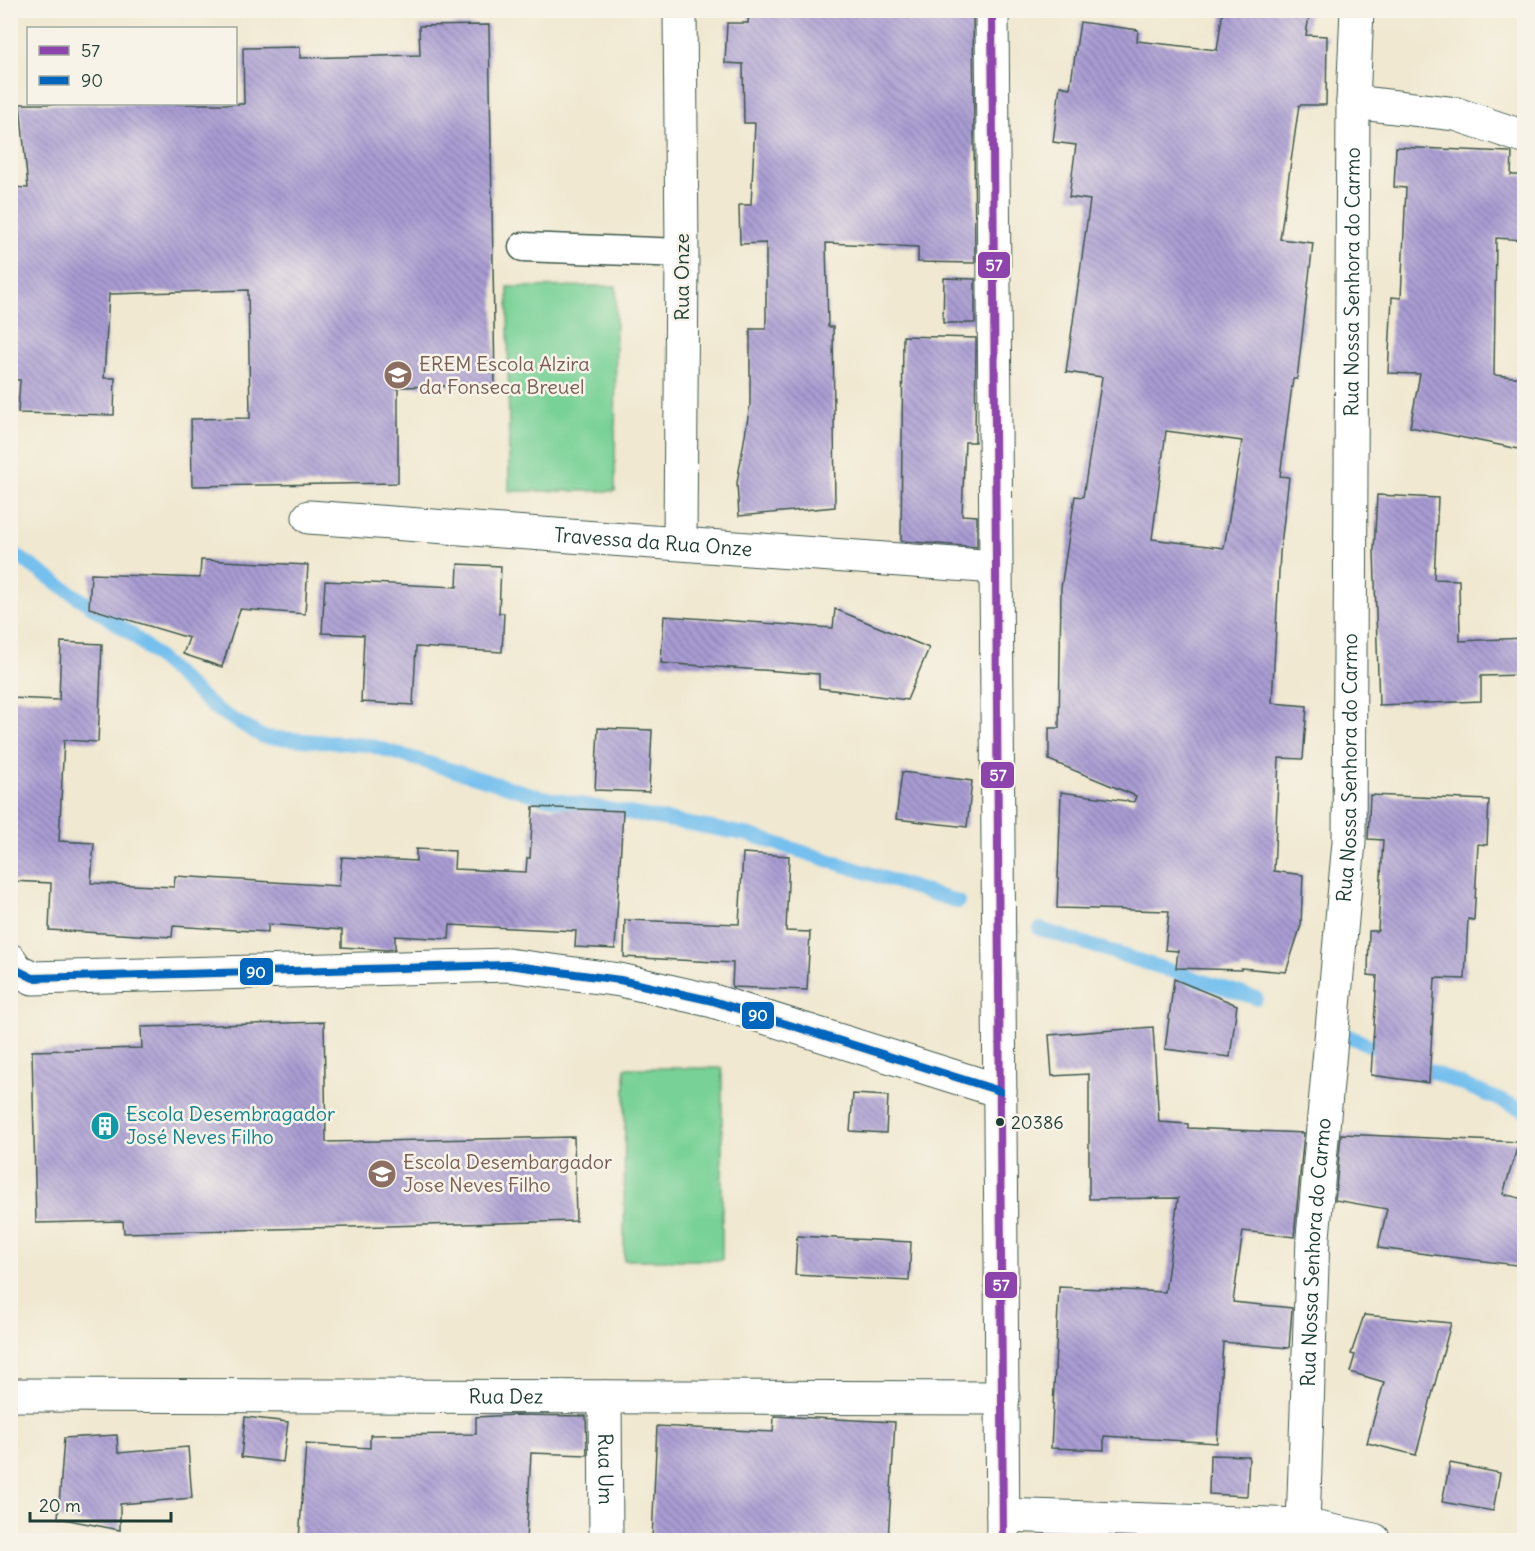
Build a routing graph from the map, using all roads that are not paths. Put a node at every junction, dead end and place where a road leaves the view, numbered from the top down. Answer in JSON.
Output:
{"nodes":[{"id":1,"x":680,"y":10,"type":"edge"},
{"id":2,"x":992,"y":10,"type":"edge"},
{"id":3,"x":1357,"y":10,"type":"edge"},
{"id":4,"x":1353,"y":102,"type":"junction"},
{"id":5,"x":1524,"y":137,"type":"edge"},
{"id":6,"x":523,"y":247,"type":"dead end"},
{"id":7,"x":682,"y":253,"type":"junction"},
{"id":8,"x":309,"y":517,"type":"dead end"},
{"id":9,"x":680,"y":543,"type":"junction"},
{"id":10,"x":996,"y":567,"type":"junction"},
{"id":11,"x":10,"y":960,"type":"edge"},
{"id":12,"x":1000,"y":1091,"type":"junction"},
{"id":13,"x":10,"y":1395,"type":"edge"},
{"id":14,"x":604,"y":1397,"type":"junction"},
{"id":15,"x":1003,"y":1398,"type":"junction"},
{"id":16,"x":1303,"y":1525,"type":"junction"},
{"id":17,"x":1009,"y":1532,"type":"edge"},
{"id":18,"x":606,"y":1540,"type":"edge"},
{"id":19,"x":1374,"y":1540,"type":"edge"}],
"edges":[{"from":1,"to":7,"type":"street","name":"Rua Onze"},
{"from":2,"to":10,"type":"street"},
{"from":3,"to":4,"type":"street","name":"Rua Nossa Senhora do Carmo"},
{"from":4,"to":5,"type":"street"},
{"from":4,"to":16,"type":"street","name":"Rua Nossa Senhora do Carmo"},
{"from":6,"to":7,"type":"lane"},
{"from":7,"to":9,"type":"street","name":"Rua Onze"},
{"from":8,"to":9,"type":"street","name":"Travessa da Rua Onze"},
{"from":9,"to":10,"type":"street","name":"Travessa da Rua Onze"},
{"from":10,"to":12,"type":"street"},
{"from":11,"to":12,"type":"street"},
{"from":12,"to":15,"type":"street"},
{"from":13,"to":14,"type":"street","name":"Rua Dez"},
{"from":14,"to":15,"type":"street","name":"Rua Dez"},
{"from":14,"to":18,"type":"street","name":"Rua Um"},
{"from":15,"to":17,"type":"street"},
{"from":16,"to":17,"type":"street"},
{"from":16,"to":19,"type":"street"}]}
